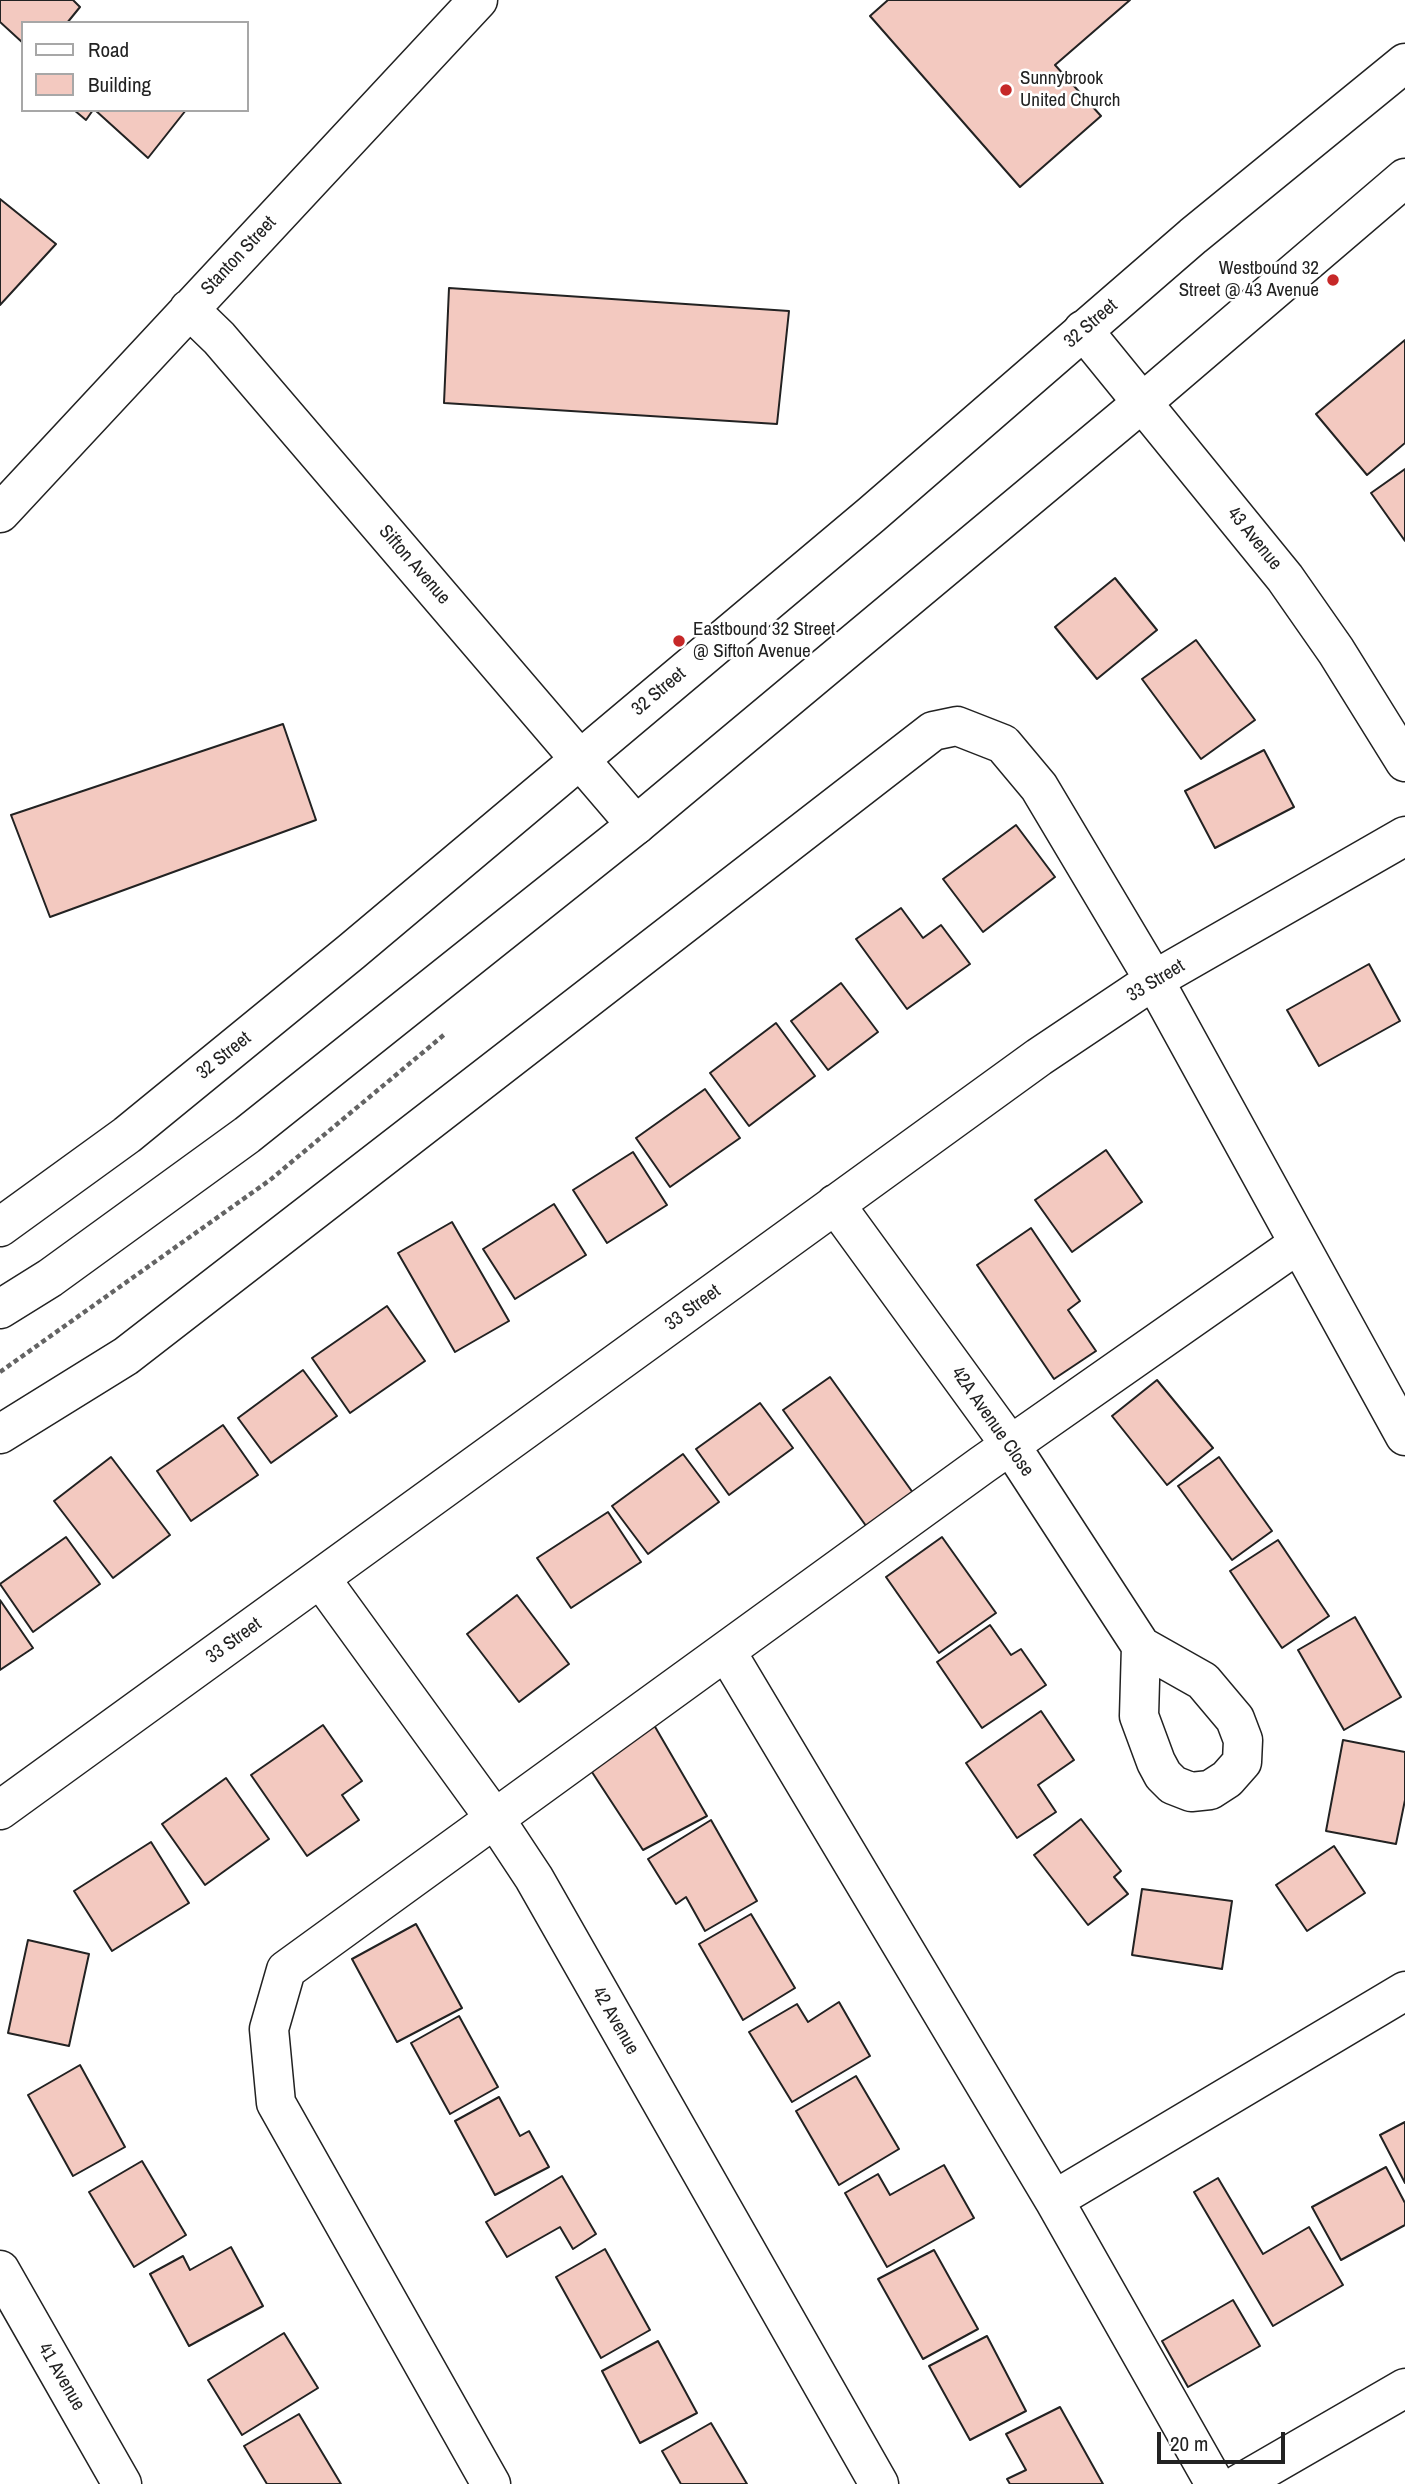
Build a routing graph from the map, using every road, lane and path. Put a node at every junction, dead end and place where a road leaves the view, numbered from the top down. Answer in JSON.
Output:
{"nodes":[{"id":1,"x":478,"y":0,"type":"edge"},
{"id":2,"x":1405,"y":63,"type":"edge"},
{"id":3,"x":1405,"y":178,"type":"edge"},
{"id":4,"x":189,"y":309,"type":"junction"},
{"id":5,"x":1083,"y":330,"type":"junction"},
{"id":6,"x":1143,"y":402,"type":"junction"},
{"id":7,"x":0,"y":513,"type":"edge"},
{"id":8,"x":579,"y":759,"type":"junction"},
{"id":9,"x":1405,"y":762,"type":"edge"},
{"id":10,"x":636,"y":825,"type":"junction"},
{"id":11,"x":1405,"y":836,"type":"edge"},
{"id":12,"x":1154,"y":981,"type":"junction"},
{"id":13,"x":835,"y":1204,"type":"junction"},
{"id":14,"x":0,"y":1227,"type":"edge"},
{"id":15,"x":1298,"y":1244,"type":"junction"},
{"id":16,"x":0,"y":1309,"type":"edge"},
{"id":17,"x":0,"y":1434,"type":"edge"},
{"id":18,"x":1405,"y":1436,"type":"edge"},
{"id":19,"x":1010,"y":1446,"type":"junction"},
{"id":20,"x":321,"y":1579,"type":"junction"},
{"id":21,"x":1141,"y":1646,"type":"dead end"},
{"id":22,"x":726,"y":1651,"type":"junction"},
{"id":23,"x":0,"y":1810,"type":"edge"},
{"id":24,"x":495,"y":1819,"type":"junction"},
{"id":25,"x":1405,"y":1992,"type":"edge"},
{"id":26,"x":1054,"y":2200,"type":"junction"},
{"id":27,"x":0,"y":2270,"type":"edge"},
{"id":28,"x":1405,"y":2388,"type":"edge"},
{"id":29,"x":122,"y":2484,"type":"edge"},
{"id":30,"x":491,"y":2484,"type":"edge"},
{"id":31,"x":878,"y":2484,"type":"edge"},
{"id":32,"x":1215,"y":2484,"type":"edge"},
{"id":33,"x":1239,"y":2484,"type":"edge"}],
"edges":[{"from":1,"to":4,"type":"street","name":"Stanton Street"},
{"from":2,"to":5,"type":"street","name":"32 Street"},
{"from":3,"to":6,"type":"street"},
{"from":4,"to":7,"type":"street","name":"Stanton Street"},
{"from":4,"to":8,"type":"street","name":"Sifton Avenue"},
{"from":5,"to":6,"type":"street","name":"43 Avenue"},
{"from":5,"to":8,"type":"street","name":"32 Street"},
{"from":6,"to":9,"type":"street","name":"43 Avenue"},
{"from":6,"to":10,"type":"street"},
{"from":8,"to":10,"type":"street","name":"Sifton Avenue"},
{"from":8,"to":14,"type":"street","name":"32 Street"},
{"from":10,"to":16,"type":"street"},
{"from":11,"to":12,"type":"street","name":"33 Street"},
{"from":12,"to":13,"type":"street","name":"33 Street"},
{"from":12,"to":15,"type":"street"},
{"from":12,"to":17,"type":"street"},
{"from":13,"to":19,"type":"street","name":"42A Avenue Close"},
{"from":13,"to":20,"type":"street","name":"33 Street"},
{"from":15,"to":18,"type":"street"},
{"from":15,"to":19,"type":"street"},
{"from":19,"to":21,"type":"street","name":"42A Avenue Close"},
{"from":19,"to":22,"type":"street"},
{"from":20,"to":23,"type":"street","name":"33 Street"},
{"from":20,"to":24,"type":"street","name":"42 Avenue"},
{"from":22,"to":24,"type":"street"},
{"from":22,"to":26,"type":"street"},
{"from":24,"to":30,"type":"street"},
{"from":24,"to":31,"type":"street","name":"42 Avenue"},
{"from":25,"to":26,"type":"street"},
{"from":26,"to":32,"type":"street"},
{"from":27,"to":29,"type":"street","name":"41 Avenue"},
{"from":28,"to":33,"type":"street"}]}
